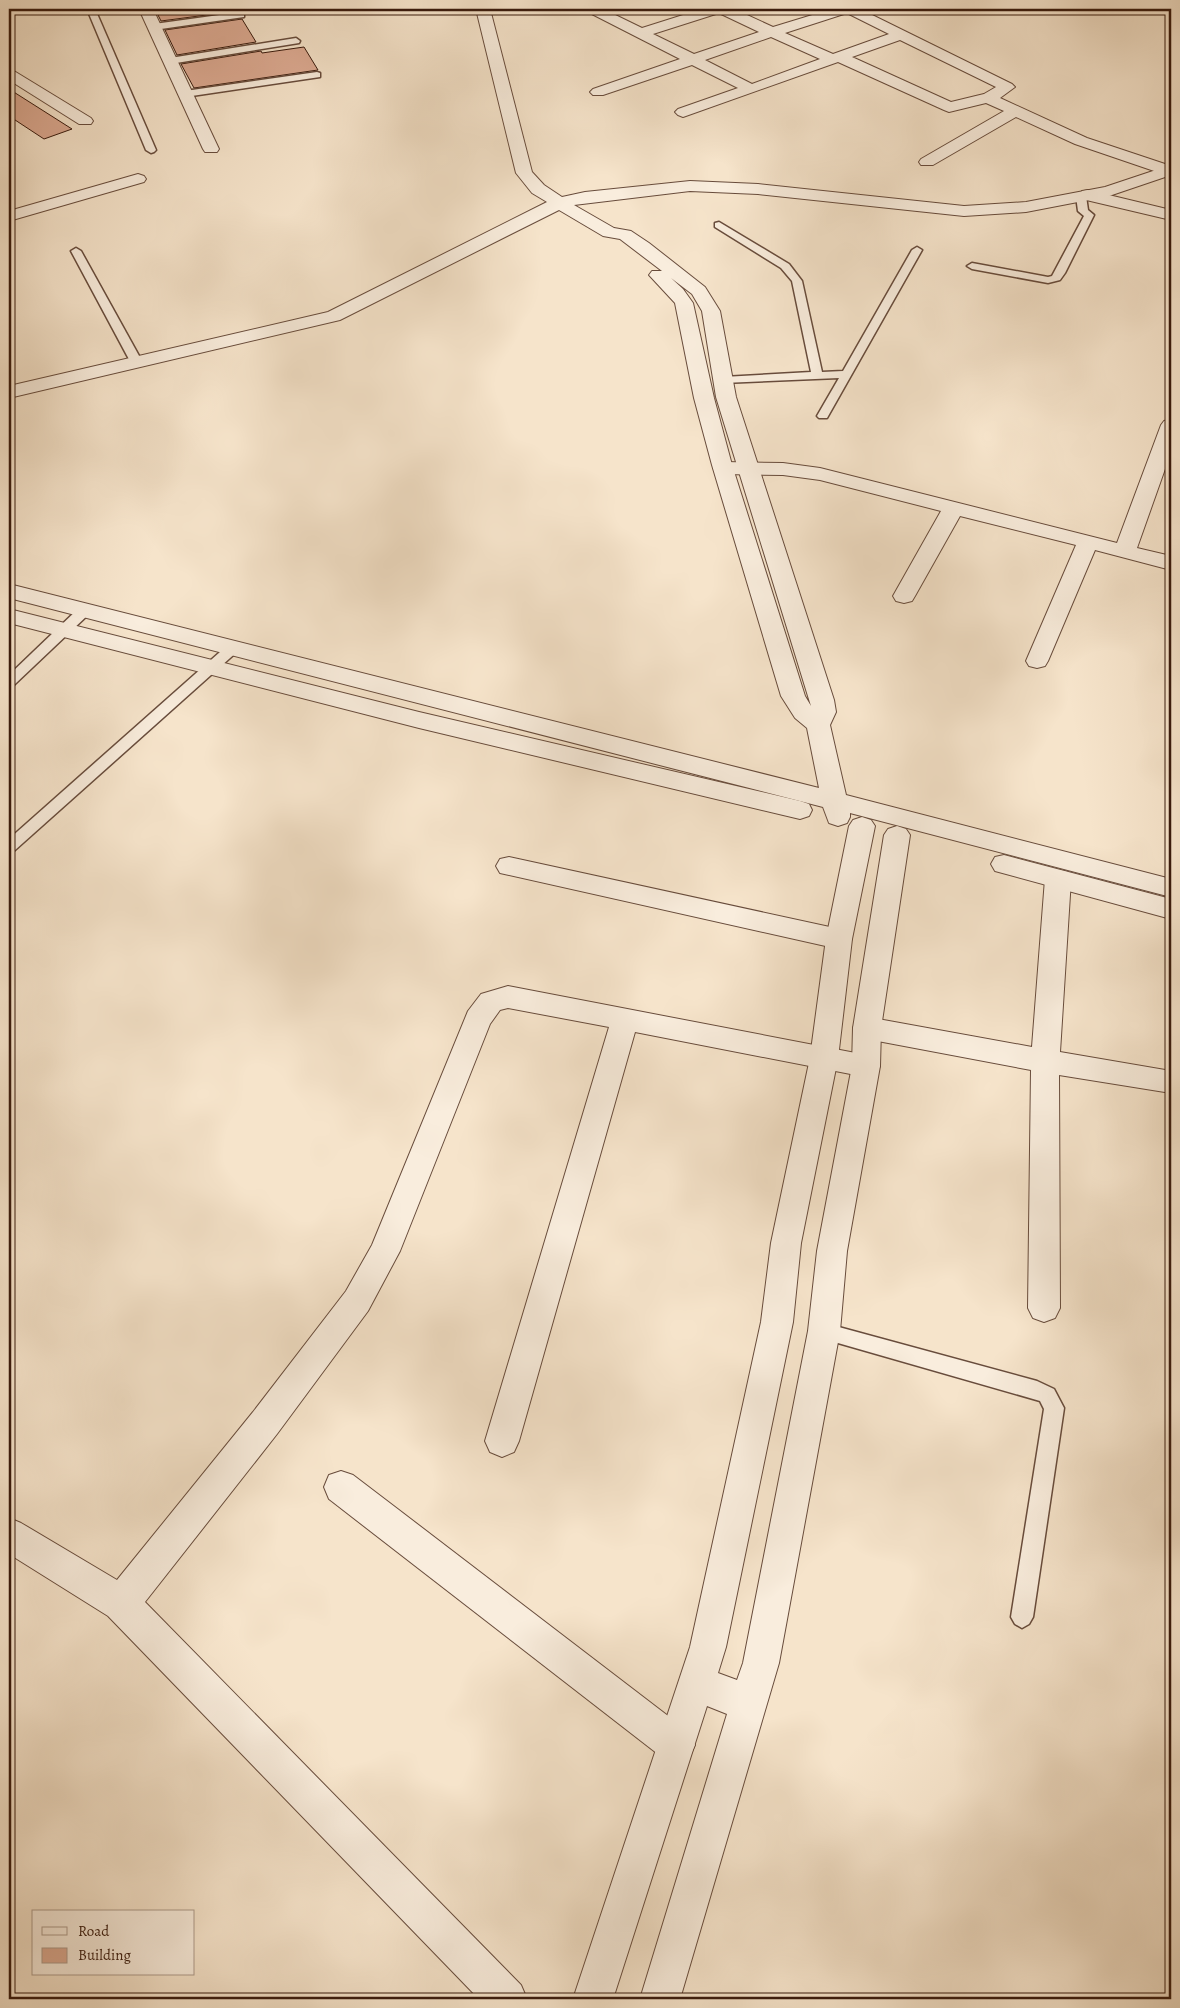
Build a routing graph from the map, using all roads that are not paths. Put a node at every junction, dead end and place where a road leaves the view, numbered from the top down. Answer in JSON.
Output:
{"nodes":[{"id":1,"x":90,"y":9,"type":"edge"},
{"id":2,"x":146,"y":9,"type":"edge"},
{"id":3,"x":483,"y":9,"type":"edge"},
{"id":4,"x":594,"y":9,"type":"edge"},
{"id":5,"x":716,"y":9,"type":"edge"},
{"id":6,"x":723,"y":9,"type":"edge"},
{"id":7,"x":847,"y":9,"type":"edge"},
{"id":8,"x":241,"y":14,"type":"dead end"},
{"id":9,"x":154,"y":27,"type":"junction"},
{"id":10,"x":772,"y":32,"type":"junction"},
{"id":11,"x":641,"y":33,"type":"junction"},
{"id":12,"x":900,"y":35,"type":"junction"},
{"id":13,"x":296,"y":41,"type":"dead end"},
{"id":14,"x":836,"y":58,"type":"junction"},
{"id":15,"x":693,"y":60,"type":"junction"},
{"id":16,"x":170,"y":61,"type":"junction"},
{"id":17,"x":9,"y":74,"type":"edge"},
{"id":18,"x":317,"y":75,"type":"dead end"},
{"id":19,"x":751,"y":89,"type":"junction"},
{"id":20,"x":598,"y":92,"type":"dead end"},
{"id":21,"x":185,"y":94,"type":"junction"},
{"id":22,"x":988,"y":98,"type":"junction"},
{"id":23,"x":1015,"y":111,"type":"junction"},
{"id":24,"x":683,"y":112,"type":"dead end"},
{"id":25,"x":85,"y":121,"type":"dead end"},
{"id":26,"x":211,"y":148,"type":"dead end"},
{"id":27,"x":151,"y":150,"type":"dead end"},
{"id":28,"x":927,"y":162,"type":"dead end"},
{"id":29,"x":1170,"y":170,"type":"edge"},
{"id":30,"x":138,"y":179,"type":"dead end"},
{"id":31,"x":1085,"y":196,"type":"junction"},
{"id":32,"x":559,"y":203,"type":"junction"},
{"id":33,"x":1171,"y":215,"type":"edge"},
{"id":34,"x":9,"y":216,"type":"edge"},
{"id":35,"x":719,"y":225,"type":"dead end"},
{"id":36,"x":609,"y":232,"type":"junction"},
{"id":37,"x":917,"y":250,"type":"dead end"},
{"id":38,"x":76,"y":251,"type":"dead end"},
{"id":39,"x":972,"y":266,"type":"dead end"},
{"id":40,"x":137,"y":363,"type":"junction"},
{"id":41,"x":847,"y":374,"type":"junction"},
{"id":42,"x":817,"y":375,"type":"junction"},
{"id":43,"x":723,"y":380,"type":"junction"},
{"id":44,"x":9,"y":392,"type":"edge"},
{"id":45,"x":823,"y":416,"type":"dead end"},
{"id":46,"x":1171,"y":425,"type":"edge"},
{"id":47,"x":748,"y":467,"type":"junction"},
{"id":48,"x":723,"y":468,"type":"junction"},
{"id":49,"x":954,"y":507,"type":"junction"},
{"id":50,"x":1088,"y":541,"type":"junction"},
{"id":51,"x":1125,"y":551,"type":"junction"},
{"id":52,"x":1171,"y":563,"type":"edge"},
{"id":53,"x":9,"y":591,"type":"edge"},
{"id":54,"x":904,"y":596,"type":"dead end"},
{"id":55,"x":84,"y":610,"type":"junction"},
{"id":56,"x":9,"y":616,"type":"edge"},
{"id":57,"x":63,"y":630,"type":"junction"},
{"id":58,"x":234,"y":647,"type":"junction"},
{"id":59,"x":1038,"y":661,"type":"dead end"},
{"id":60,"x":212,"y":667,"type":"junction"},
{"id":61,"x":9,"y":682,"type":"edge"},
{"id":62,"x":818,"y":725,"type":"junction"},
{"id":63,"x":845,"y":815,"type":"junction"},
{"id":64,"x":897,"y":835,"type":"junction"},
{"id":65,"x":9,"y":847,"type":"edge"},
{"id":66,"x":509,"y":866,"type":"dead end"},
{"id":67,"x":1058,"y":879,"type":"junction"},
{"id":68,"x":1171,"y":888,"type":"edge"},
{"id":69,"x":1171,"y":909,"type":"edge"},
{"id":70,"x":839,"y":939,"type":"junction"},
{"id":71,"x":625,"y":1020,"type":"junction"},
{"id":72,"x":867,"y":1028,"type":"junction"},
{"id":73,"x":824,"y":1058,"type":"junction"},
{"id":74,"x":1045,"y":1062,"type":"junction"},
{"id":75,"x":866,"y":1066,"type":"junction"},
{"id":76,"x":1171,"y":1082,"type":"edge"},
{"id":77,"x":1044,"y":1308,"type":"dead end"},
{"id":78,"x":824,"y":1331,"type":"junction"},
{"id":79,"x":502,"y":1441,"type":"dead end"},
{"id":80,"x":341,"y":1487,"type":"dead end"},
{"id":81,"x":9,"y":1535,"type":"edge"},
{"id":82,"x":120,"y":1603,"type":"junction"},
{"id":83,"x":1022,"y":1617,"type":"dead end"},
{"id":84,"x":696,"y":1684,"type":"junction"},
{"id":85,"x":749,"y":1703,"type":"junction"},
{"id":86,"x":676,"y":1745,"type":"junction"},
{"id":87,"x":507,"y":1999,"type":"edge"},
{"id":88,"x":593,"y":1999,"type":"edge"},
{"id":89,"x":660,"y":1999,"type":"edge"}],
"edges":[{"from":1,"to":27,"type":"lane"},
{"from":2,"to":9,"type":"street"},
{"from":3,"to":32,"type":"street"},
{"from":4,"to":11,"type":"street"},
{"from":5,"to":11,"type":"street"},
{"from":6,"to":10,"type":"street"},
{"from":7,"to":10,"type":"street"},
{"from":7,"to":12,"type":"street"},
{"from":8,"to":9,"type":"lane"},
{"from":9,"to":16,"type":"street"},
{"from":10,"to":14,"type":"street"},
{"from":10,"to":15,"type":"street"},
{"from":11,"to":15,"type":"street"},
{"from":12,"to":14,"type":"street"},
{"from":12,"to":22,"type":"street"},
{"from":13,"to":16,"type":"lane"},
{"from":14,"to":19,"type":"street"},
{"from":14,"to":22,"type":"street"},
{"from":15,"to":19,"type":"street"},
{"from":15,"to":20,"type":"street"},
{"from":16,"to":21,"type":"street"},
{"from":17,"to":25,"type":"street"},
{"from":18,"to":21,"type":"lane"},
{"from":19,"to":24,"type":"street"},
{"from":21,"to":26,"type":"street"},
{"from":22,"to":23,"type":"street"},
{"from":23,"to":28,"type":"street"},
{"from":23,"to":29,"type":"street"},
{"from":29,"to":31,"type":"street"},
{"from":30,"to":34,"type":"street"},
{"from":31,"to":32,"type":"street"},
{"from":31,"to":33,"type":"street"},
{"from":31,"to":39,"type":"lane"},
{"from":32,"to":36,"type":"street"},
{"from":32,"to":40,"type":"street"},
{"from":35,"to":42,"type":"lane"},
{"from":36,"to":43,"type":"street"},
{"from":36,"to":48,"type":"street"},
{"from":37,"to":41,"type":"lane"},
{"from":38,"to":40,"type":"lane"},
{"from":40,"to":44,"type":"street"},
{"from":41,"to":42,"type":"lane"},
{"from":41,"to":45,"type":"lane"},
{"from":42,"to":43,"type":"lane"},
{"from":43,"to":47,"type":"street"},
{"from":46,"to":51,"type":"street"},
{"from":47,"to":48,"type":"street"},
{"from":47,"to":49,"type":"street"},
{"from":47,"to":62,"type":"street"},
{"from":48,"to":62,"type":"street"},
{"from":49,"to":50,"type":"street"},
{"from":49,"to":54,"type":"street"},
{"from":50,"to":51,"type":"street"},
{"from":50,"to":59,"type":"street"},
{"from":51,"to":52,"type":"street"},
{"from":53,"to":55,"type":"street"},
{"from":55,"to":57,"type":"lane"},
{"from":55,"to":58,"type":"street"},
{"from":56,"to":57,"type":"street"},
{"from":57,"to":60,"type":"street"},
{"from":57,"to":61,"type":"lane"},
{"from":58,"to":60,"type":"lane"},
{"from":58,"to":63,"type":"street"},
{"from":60,"to":63,"type":"street"},
{"from":60,"to":65,"type":"lane"},
{"from":62,"to":63,"type":"street"},
{"from":63,"to":64,"type":"street"},
{"from":63,"to":68,"type":"street"},
{"from":63,"to":70,"type":"street"},
{"from":64,"to":67,"type":"street"},
{"from":64,"to":72,"type":"street"},
{"from":66,"to":70,"type":"street"},
{"from":67,"to":69,"type":"street"},
{"from":67,"to":74,"type":"street"},
{"from":70,"to":73,"type":"street"},
{"from":71,"to":73,"type":"street"},
{"from":71,"to":79,"type":"street"},
{"from":71,"to":82,"type":"street"},
{"from":72,"to":74,"type":"street"},
{"from":72,"to":75,"type":"street"},
{"from":73,"to":75,"type":"street"},
{"from":73,"to":84,"type":"street"},
{"from":74,"to":76,"type":"street"},
{"from":74,"to":77,"type":"street"},
{"from":75,"to":78,"type":"street"},
{"from":78,"to":83,"type":"lane"},
{"from":78,"to":85,"type":"street"},
{"from":80,"to":86,"type":"street"},
{"from":81,"to":82,"type":"street"},
{"from":82,"to":87,"type":"street"},
{"from":84,"to":85,"type":"street"},
{"from":84,"to":86,"type":"street"},
{"from":85,"to":89,"type":"street"},
{"from":86,"to":88,"type":"street"}]}
